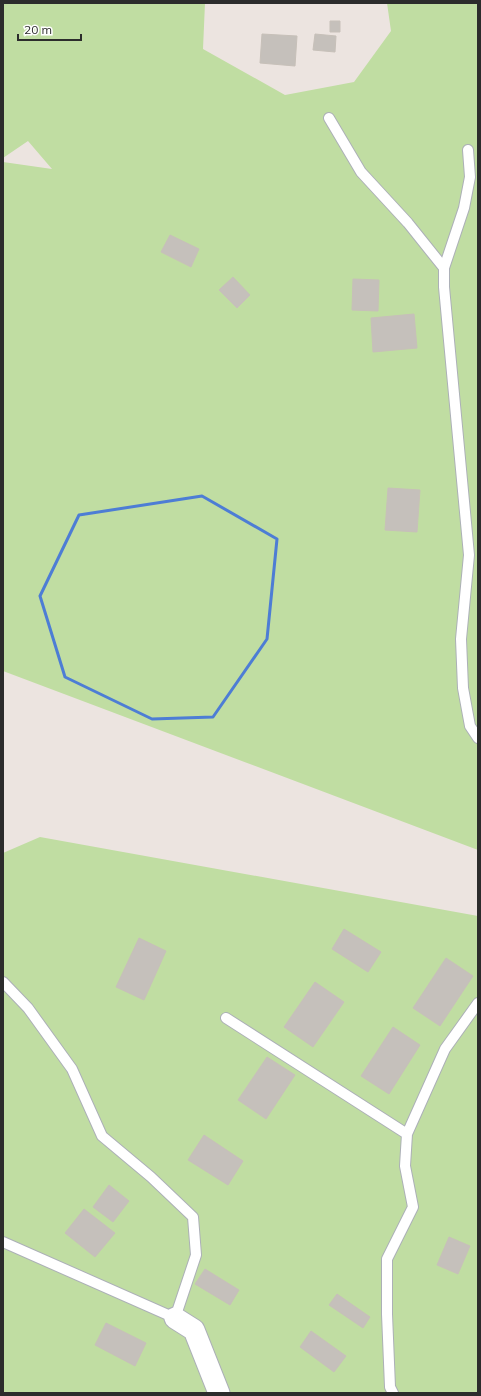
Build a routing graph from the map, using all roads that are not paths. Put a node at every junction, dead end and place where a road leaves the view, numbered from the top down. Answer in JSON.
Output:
{"nodes":[{"id":1,"x":329,"y":118,"type":"dead end"},
{"id":2,"x":468,"y":150,"type":"dead end"},
{"id":3,"x":444,"y":268,"type":"junction"},
{"id":4,"x":474,"y":555,"type":"edge"},
{"id":5,"x":478,"y":738,"type":"edge"},
{"id":6,"x":3,"y":982,"type":"edge"},
{"id":7,"x":478,"y":1003,"type":"edge"},
{"id":8,"x":226,"y":1018,"type":"dead end"},
{"id":9,"x":407,"y":1134,"type":"junction"},
{"id":10,"x":3,"y":1242,"type":"edge"},
{"id":11,"x":175,"y":1318,"type":"junction"},
{"id":12,"x":391,"y":1391,"type":"edge"},
{"id":13,"x":219,"y":1393,"type":"edge"}],
"edges":[{"from":1,"to":3,"type":"lane"},
{"from":2,"to":3,"type":"lane"},
{"from":3,"to":4,"type":"lane"},
{"from":4,"to":5,"type":"lane"},
{"from":6,"to":11,"type":"lane"},
{"from":7,"to":9,"type":"lane"},
{"from":8,"to":9,"type":"lane"},
{"from":9,"to":12,"type":"lane"},
{"from":10,"to":11,"type":"lane"},
{"from":11,"to":13,"type":"street"}]}
